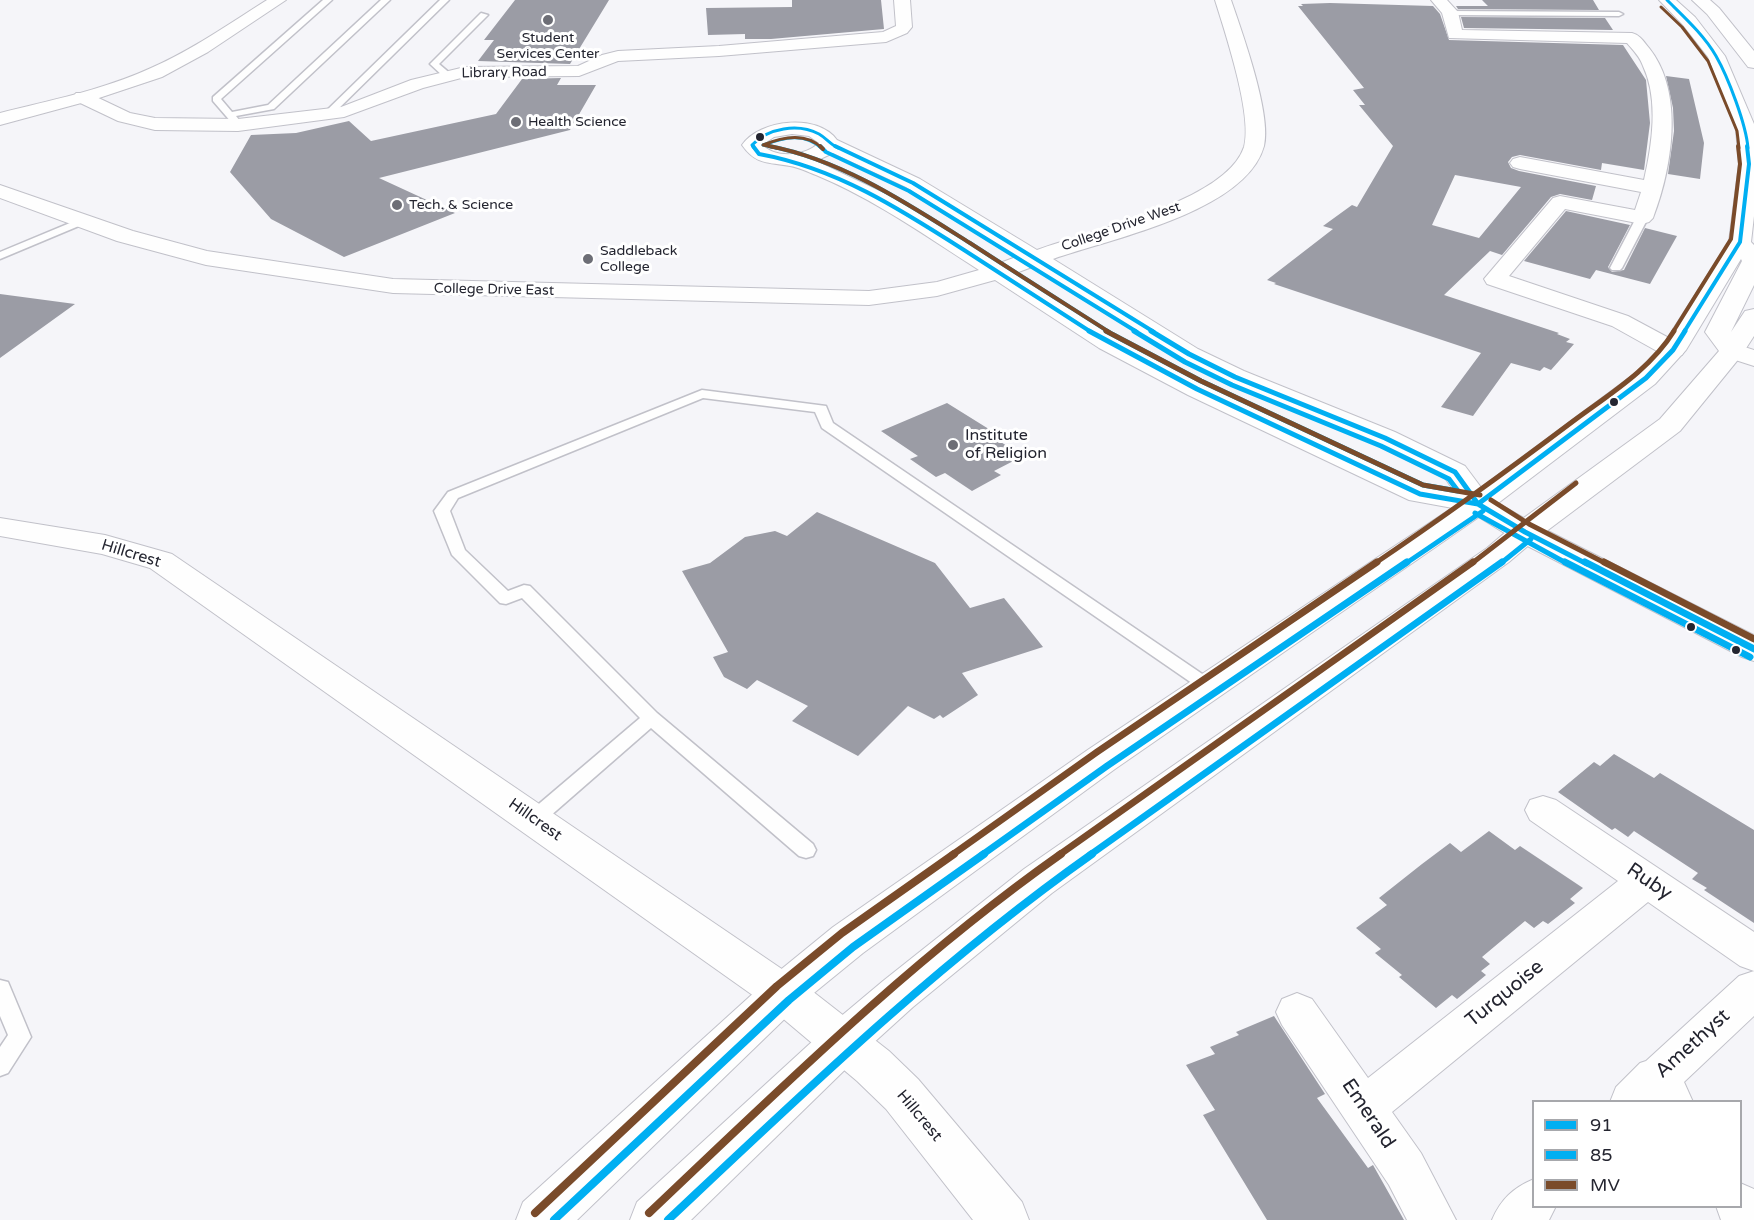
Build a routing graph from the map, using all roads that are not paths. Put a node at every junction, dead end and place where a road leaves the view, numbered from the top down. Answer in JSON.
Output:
{"nodes":[{"id":1,"x":278,"y":0,"type":"edge"},
{"id":2,"x":328,"y":0,"type":"edge"},
{"id":3,"x":386,"y":0,"type":"edge"},
{"id":4,"x":445,"y":0,"type":"edge"},
{"id":5,"x":902,"y":0,"type":"edge"},
{"id":6,"x":1223,"y":0,"type":"edge"},
{"id":7,"x":1667,"y":0,"type":"edge"},
{"id":8,"x":1700,"y":0,"type":"edge"},
{"id":9,"x":1445,"y":7,"type":"edge"},
{"id":10,"x":1619,"y":14,"type":"dead end"},
{"id":11,"x":484,"y":15,"type":"dead end"},
{"id":12,"x":1754,"y":63,"type":"edge"},
{"id":13,"x":447,"y":75,"type":"junction"},
{"id":14,"x":82,"y":97,"type":"junction"},
{"id":15,"x":326,"y":116,"type":"junction"},
{"id":16,"x":0,"y":119,"type":"edge"},
{"id":17,"x":233,"y":120,"type":"junction"},
{"id":18,"x":830,"y":144,"type":"junction"},
{"id":19,"x":794,"y":160,"type":"junction"},
{"id":20,"x":1520,"y":163,"type":"dead end"},
{"id":21,"x":1652,"y":188,"type":"junction"},
{"id":22,"x":0,"y":191,"type":"edge"},
{"id":23,"x":1642,"y":218,"type":"junction"},
{"id":24,"x":82,"y":221,"type":"junction"},
{"id":25,"x":1740,"y":242,"type":"junction"},
{"id":26,"x":0,"y":256,"type":"edge"},
{"id":27,"x":1034,"y":257,"type":"junction"},
{"id":28,"x":1616,"y":268,"type":"dead end"},
{"id":29,"x":996,"y":270,"type":"junction"},
{"id":30,"x":1754,"y":316,"type":"edge"},
{"id":31,"x":1745,"y":348,"type":"edge"},
{"id":32,"x":1673,"y":350,"type":"junction"},
{"id":33,"x":1478,"y":504,"type":"junction"},
{"id":34,"x":0,"y":527,"type":"edge"},
{"id":35,"x":1525,"y":532,"type":"junction"},
{"id":36,"x":1754,"y":649,"type":"edge"},
{"id":37,"x":1208,"y":686,"type":"junction"},
{"id":38,"x":651,"y":718,"type":"junction"},
{"id":39,"x":1544,"y":810,"type":"dead end"},
{"id":40,"x":534,"y":819,"type":"junction"},
{"id":41,"x":806,"y":850,"type":"dead end"},
{"id":42,"x":1646,"y":881,"type":"junction"},
{"id":43,"x":1754,"y":954,"type":"edge"},
{"id":44,"x":1754,"y":988,"type":"edge"},
{"id":45,"x":0,"y":989,"type":"edge"},
{"id":46,"x":783,"y":993,"type":"junction"},
{"id":47,"x":1297,"y":1012,"type":"dead end"},
{"id":48,"x":843,"y":1042,"type":"junction"},
{"id":49,"x":0,"y":1066,"type":"edge"},
{"id":50,"x":1653,"y":1093,"type":"edge"},
{"id":51,"x":1365,"y":1107,"type":"junction"},
{"id":52,"x":1532,"y":1203,"type":"edge"},
{"id":53,"x":541,"y":1220,"type":"edge"},
{"id":54,"x":655,"y":1220,"type":"edge"},
{"id":55,"x":1004,"y":1220,"type":"edge"},
{"id":56,"x":1432,"y":1220,"type":"edge"},
{"id":57,"x":1516,"y":1220,"type":"edge"}],
"edges":[{"from":1,"to":14,"type":"street"},
{"from":2,"to":17,"type":"lane"},
{"from":3,"to":17,"type":"lane"},
{"from":4,"to":15,"type":"lane"},
{"from":5,"to":13,"type":"street","name":"Library Road"},
{"from":6,"to":27,"type":"street","name":"College Drive West"},
{"from":7,"to":25,"type":"street"},
{"from":8,"to":12,"type":"street"},
{"from":9,"to":10,"type":"lane"},
{"from":9,"to":21,"type":"street"},
{"from":11,"to":13,"type":"lane"},
{"from":13,"to":15,"type":"street","name":"Library Road"},
{"from":14,"to":16,"type":"street"},
{"from":14,"to":17,"type":"street","name":"Library Road"},
{"from":15,"to":17,"type":"street","name":"Library Road"},
{"from":18,"to":19,"type":"street"},
{"from":18,"to":19,"type":"street"},
{"from":18,"to":27,"type":"street"},
{"from":19,"to":29,"type":"street"},
{"from":20,"to":21,"type":"street"},
{"from":21,"to":23,"type":"street"},
{"from":22,"to":24,"type":"street","name":"College Drive East"},
{"from":23,"to":28,"type":"lane"},
{"from":23,"to":32,"type":"street"},
{"from":24,"to":26,"type":"lane"},
{"from":24,"to":29,"type":"street","name":"College Drive East"},
{"from":25,"to":31,"type":"street"},
{"from":25,"to":32,"type":"street"},
{"from":27,"to":29,"type":"street","name":"College Drive West"},
{"from":27,"to":33,"type":"street"},
{"from":29,"to":33,"type":"street"},
{"from":30,"to":31,"type":"street"},
{"from":31,"to":35,"type":"street"},
{"from":32,"to":33,"type":"street"},
{"from":33,"to":35,"type":"street"},
{"from":33,"to":37,"type":"street"},
{"from":34,"to":40,"type":"street","name":"Hillcrest"},
{"from":35,"to":36,"type":"street"},
{"from":35,"to":48,"type":"street"},
{"from":37,"to":38,"type":"lane"},
{"from":37,"to":46,"type":"street"},
{"from":38,"to":40,"type":"lane"},
{"from":38,"to":41,"type":"lane"},
{"from":39,"to":42,"type":"street","name":"Ruby"},
{"from":40,"to":46,"type":"street","name":"Hillcrest"},
{"from":42,"to":43,"type":"street","name":"Ruby"},
{"from":42,"to":51,"type":"street","name":"Turquoise"},
{"from":44,"to":50,"type":"street","name":"Amethyst"},
{"from":45,"to":49,"type":"lane"},
{"from":46,"to":48,"type":"street","name":"Hillcrest"},
{"from":46,"to":53,"type":"street"},
{"from":47,"to":51,"type":"street","name":"Emerald"},
{"from":48,"to":54,"type":"street"},
{"from":48,"to":55,"type":"street","name":"Hillcrest"},
{"from":51,"to":56,"type":"street","name":"Emerald"},
{"from":52,"to":57,"type":"street"}]}
